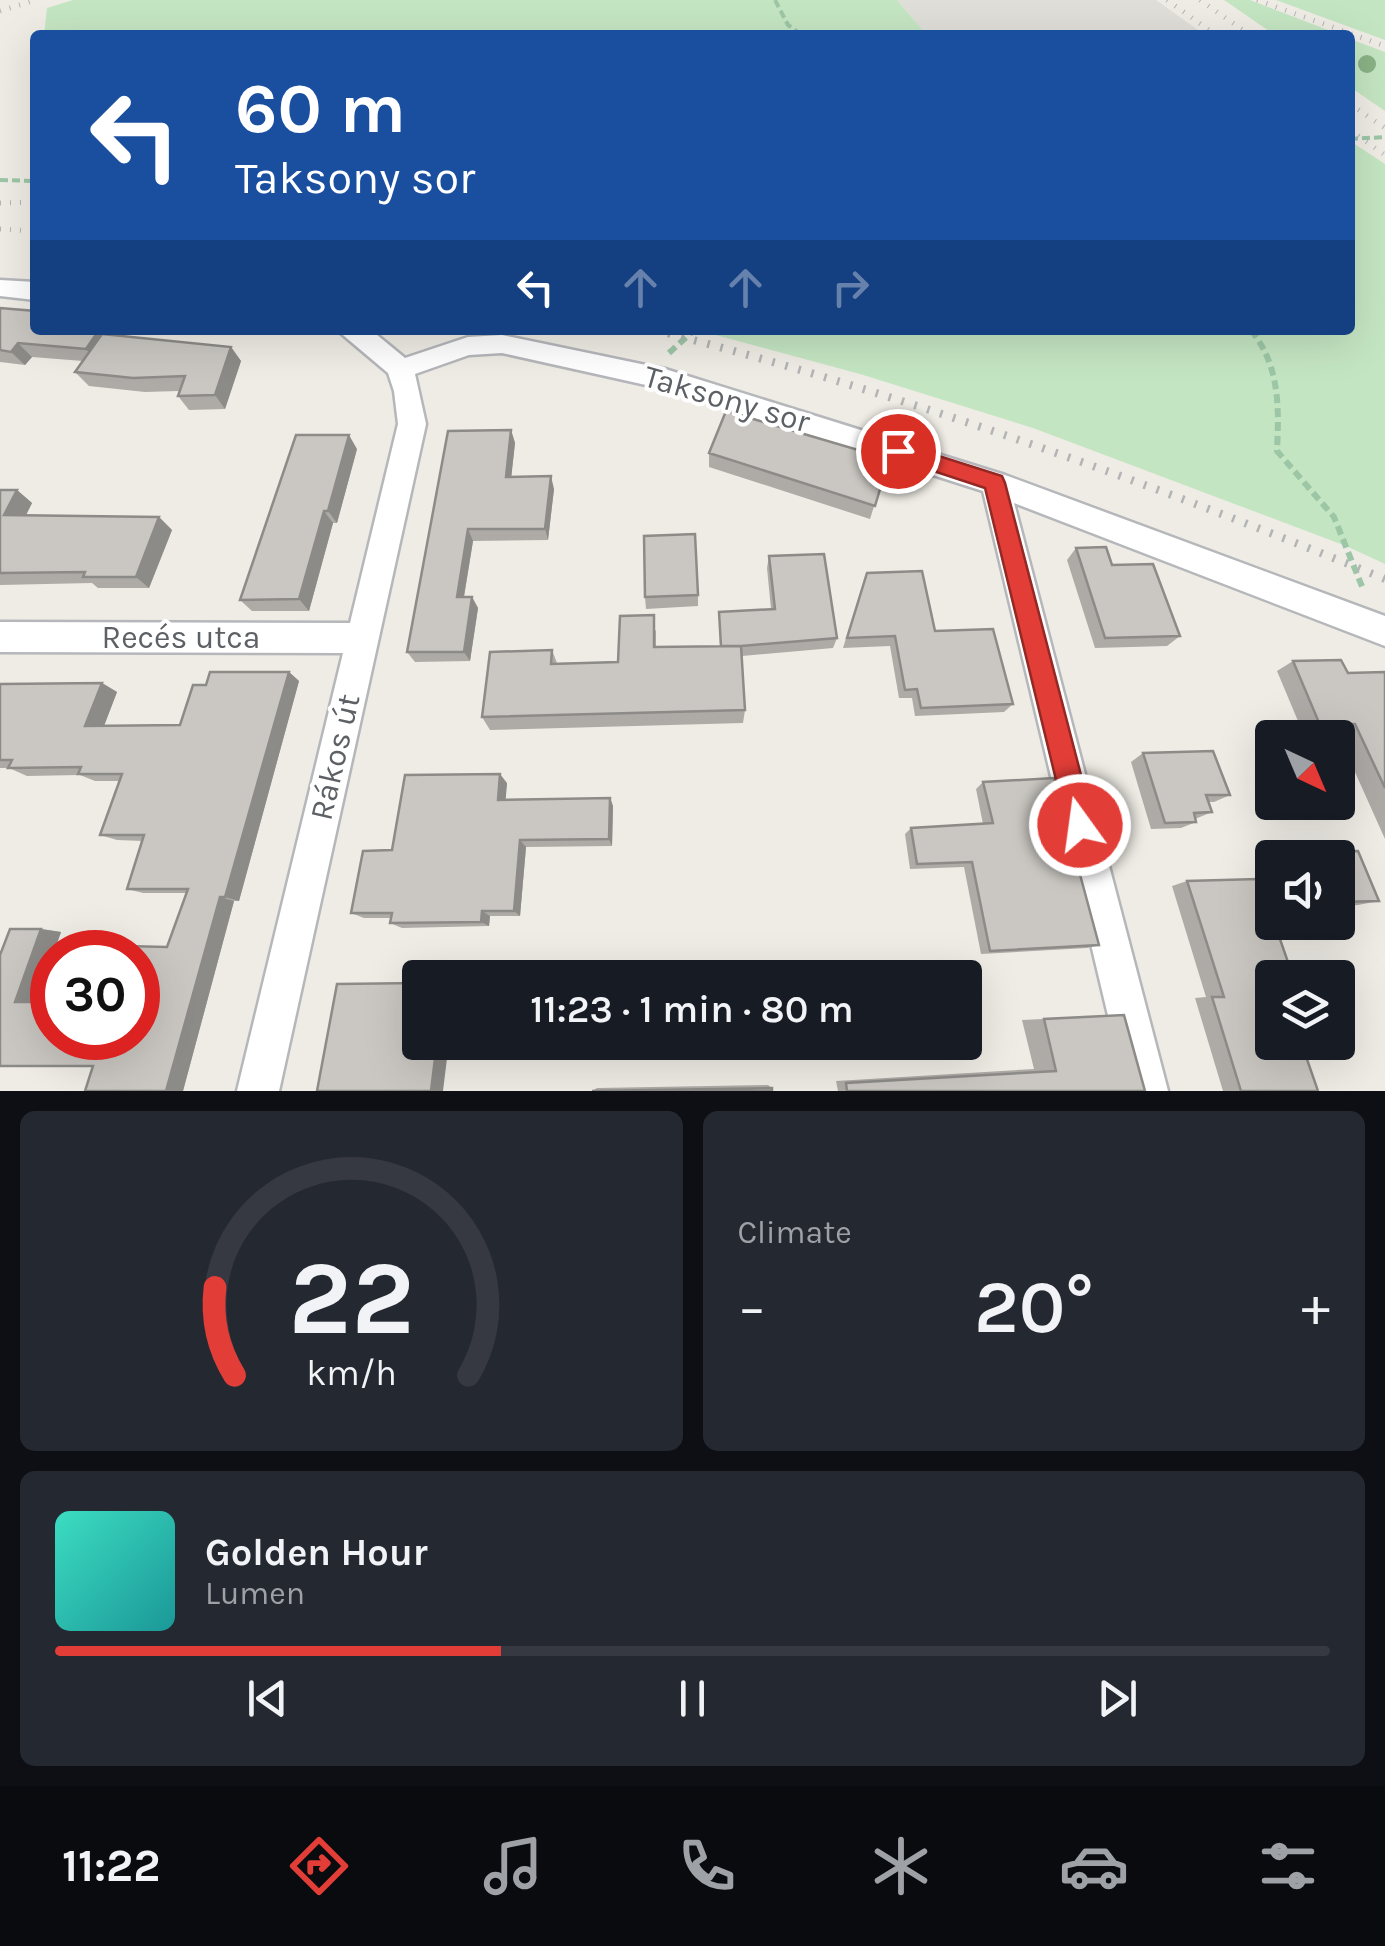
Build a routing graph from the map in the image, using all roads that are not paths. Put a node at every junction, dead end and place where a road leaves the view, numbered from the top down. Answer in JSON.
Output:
{"nodes":[{"id":1,"x":0,"y":288,"type":"edge"},
{"id":2,"x":30,"y":291,"type":"edge"},
{"id":3,"x":359,"y":335,"type":"edge"},
{"id":4,"x":400,"y":369,"type":"junction"},
{"id":5,"x":994,"y":483,"type":"junction"},
{"id":6,"x":1382,"y":629,"type":"edge"},
{"id":7,"x":0,"y":637,"type":"edge"},
{"id":8,"x":362,"y":638,"type":"junction"},
{"id":9,"x":258,"y":1091,"type":"edge"},
{"id":10,"x":1148,"y":1091,"type":"edge"}],
"edges":[{"from":1,"to":2,"type":"street"},
{"from":3,"to":4,"type":"street"},
{"from":4,"to":5,"type":"street","name":"Taksony sor"},
{"from":4,"to":8,"type":"street","name":"Rákos út"},
{"from":5,"to":6,"type":"street","name":"Taksony sor"},
{"from":5,"to":10,"type":"street"},
{"from":7,"to":8,"type":"street","name":"Recés utca"},
{"from":8,"to":9,"type":"street","name":"Rákos út"}]}
